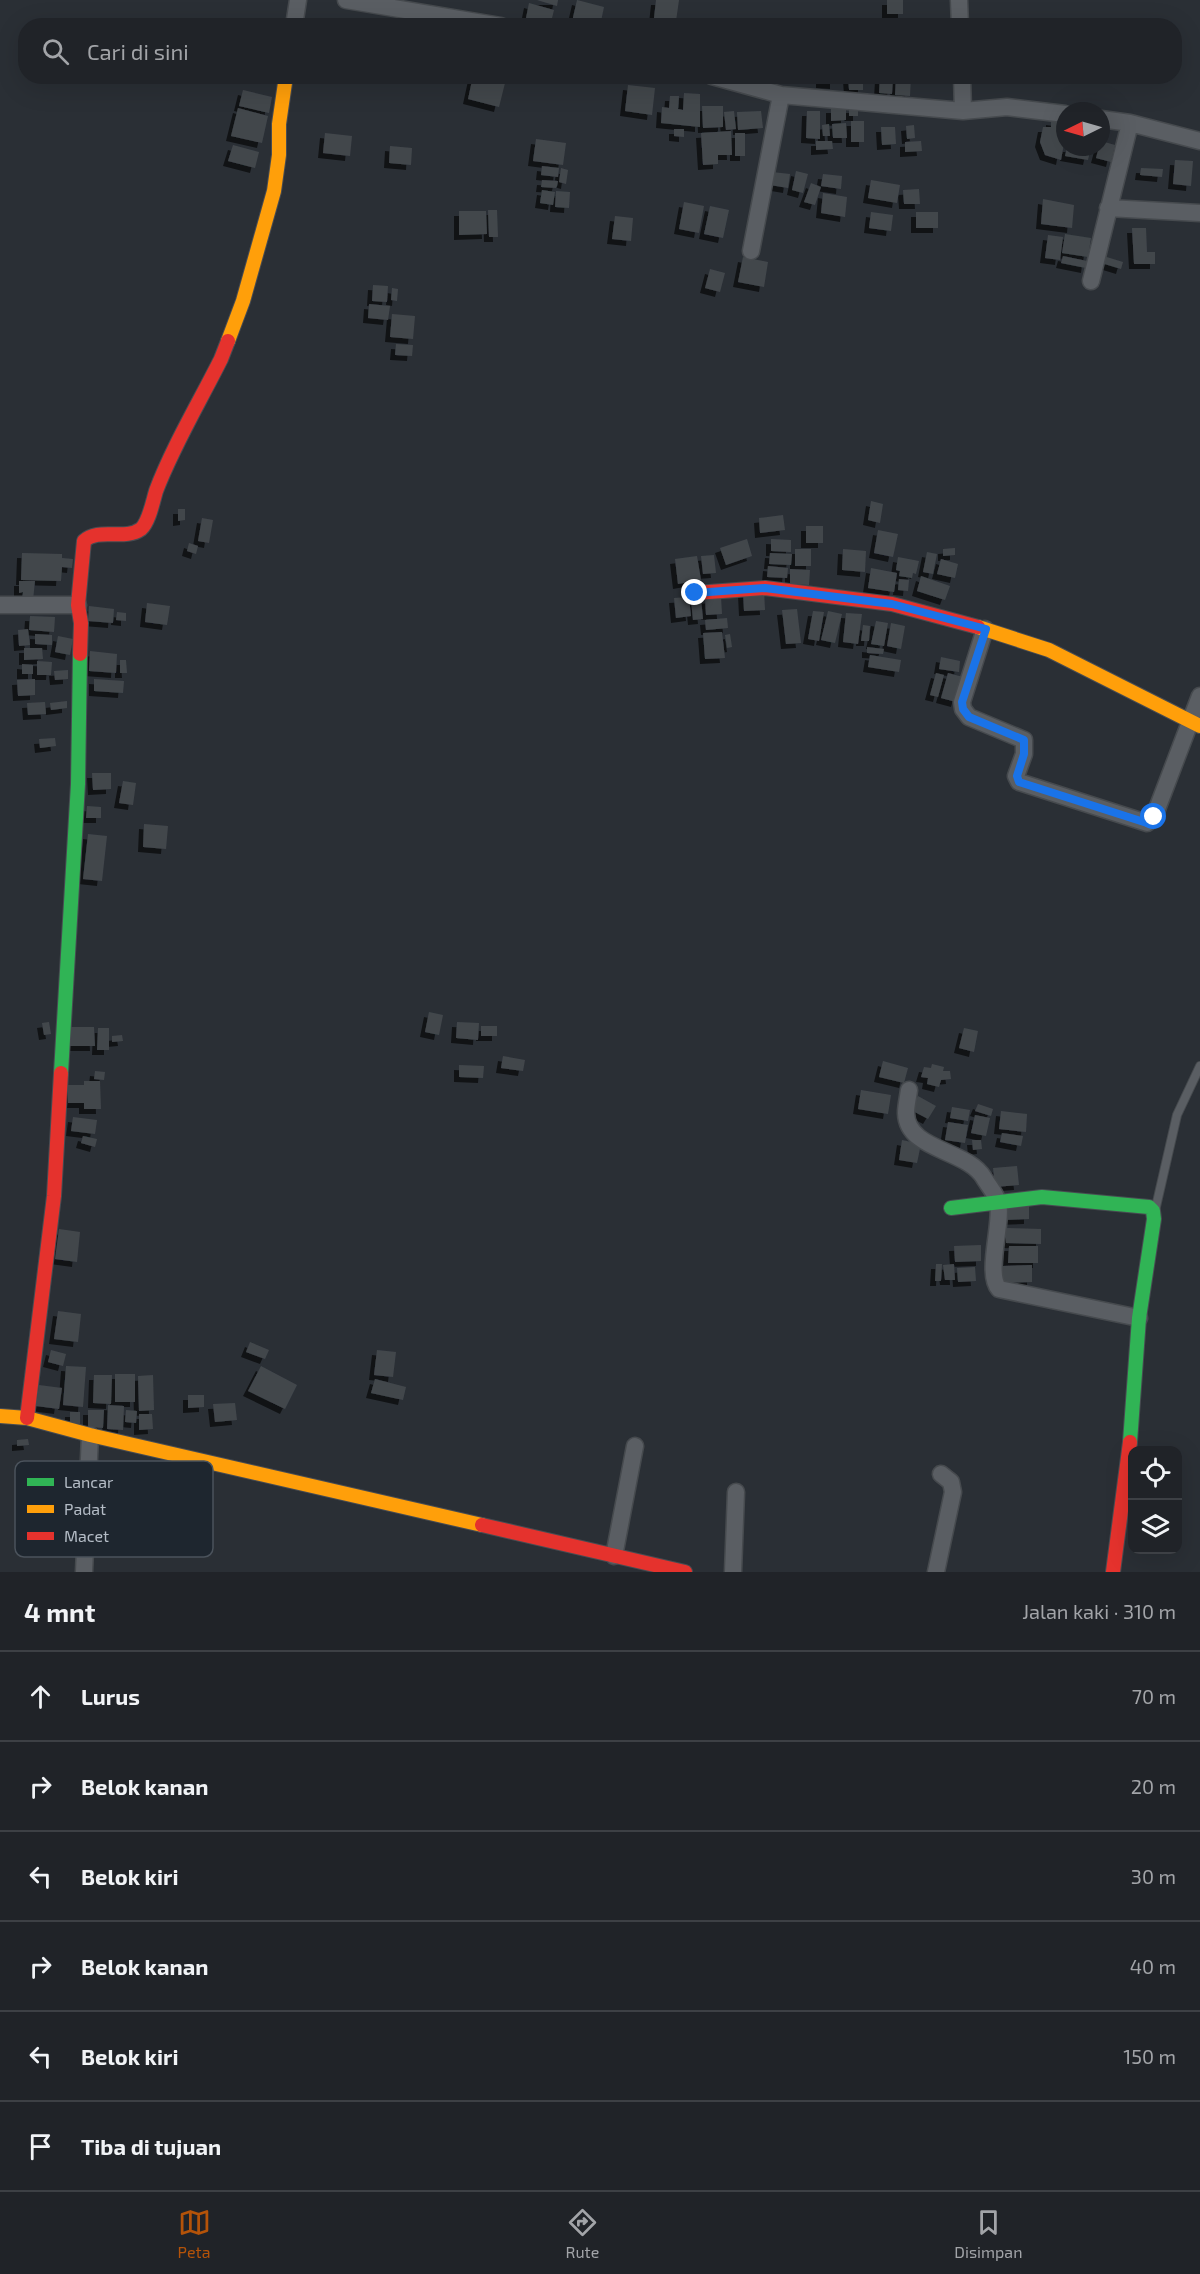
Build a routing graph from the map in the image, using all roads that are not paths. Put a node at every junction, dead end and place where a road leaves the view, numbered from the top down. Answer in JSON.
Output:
{"nodes":[{"id":1,"x":298,"y":0,"type":"edge"},
{"id":2,"x":346,"y":0,"type":"edge"},
{"id":3,"x":959,"y":0,"type":"edge"},
{"id":4,"x":295,"y":18,"type":"edge"},
{"id":5,"x":453,"y":18,"type":"edge"},
{"id":6,"x":960,"y":18,"type":"edge"},
{"id":7,"x":285,"y":84,"type":"edge"},
{"id":8,"x":741,"y":84,"type":"edge"},
{"id":9,"x":962,"y":84,"type":"edge"},
{"id":10,"x":781,"y":95,"type":"junction"},
{"id":11,"x":963,"y":111,"type":"junction"},
{"id":12,"x":1056,"y":113,"type":"edge"},
{"id":13,"x":1110,"y":120,"type":"edge"},
{"id":14,"x":1130,"y":123,"type":"junction"},
{"id":15,"x":1200,"y":141,"type":"edge"},
{"id":16,"x":1108,"y":208,"type":"junction"},
{"id":17,"x":1200,"y":213,"type":"edge"},
{"id":18,"x":751,"y":251,"type":"dead end"},
{"id":19,"x":1090,"y":281,"type":"dead end"},
{"id":20,"x":695,"y":593,"type":"dead end"},
{"id":21,"x":0,"y":605,"type":"edge"},
{"id":22,"x":78,"y":605,"type":"junction"},
{"id":23,"x":986,"y":629,"type":"junction"},
{"id":24,"x":1200,"y":696,"type":"edge"},
{"id":25,"x":1195,"y":723,"type":"edge"},
{"id":26,"x":1200,"y":1066,"type":"edge"},
{"id":27,"x":909,"y":1090,"type":"dead end"},
{"id":28,"x":998,"y":1203,"type":"junction"},
{"id":29,"x":951,"y":1208,"type":"dead end"},
{"id":30,"x":1154,"y":1214,"type":"junction"},
{"id":31,"x":1139,"y":1318,"type":"junction"},
{"id":32,"x":0,"y":1416,"type":"edge"},
{"id":33,"x":27,"y":1418,"type":"junction"},
{"id":34,"x":90,"y":1435,"type":"junction"},
{"id":35,"x":635,"y":1446,"type":"dead end"},
{"id":36,"x":89,"y":1461,"type":"edge"},
{"id":37,"x":198,"y":1461,"type":"edge"},
{"id":38,"x":213,"y":1464,"type":"edge"},
{"id":39,"x":941,"y":1474,"type":"dead end"},
{"id":40,"x":736,"y":1492,"type":"dead end"},
{"id":41,"x":85,"y":1557,"type":"edge"},
{"id":42,"x":624,"y":1563,"type":"edge"},
{"id":43,"x":84,"y":1572,"type":"edge"},
{"id":44,"x":685,"y":1572,"type":"edge"},
{"id":45,"x":733,"y":1572,"type":"edge"},
{"id":46,"x":936,"y":1572,"type":"edge"},
{"id":47,"x":1113,"y":1572,"type":"edge"}],
"edges":[{"from":1,"to":4,"type":"street"},
{"from":2,"to":5,"type":"street"},
{"from":3,"to":6,"type":"street"},
{"from":7,"to":22,"type":"street"},
{"from":8,"to":10,"type":"street"},
{"from":9,"to":11,"type":"street"},
{"from":10,"to":11,"type":"street"},
{"from":10,"to":18,"type":"street"},
{"from":11,"to":12,"type":"street"},
{"from":13,"to":14,"type":"street"},
{"from":14,"to":15,"type":"street"},
{"from":14,"to":16,"type":"street"},
{"from":16,"to":17,"type":"street"},
{"from":16,"to":19,"type":"street"},
{"from":20,"to":23,"type":"street"},
{"from":21,"to":22,"type":"street"},
{"from":22,"to":33,"type":"street"},
{"from":23,"to":25,"type":"street"},
{"from":23,"to":25,"type":"street"},
{"from":24,"to":25,"type":"street"},
{"from":26,"to":30,"type":"lane"},
{"from":27,"to":28,"type":"street"},
{"from":28,"to":29,"type":"street"},
{"from":28,"to":30,"type":"street"},
{"from":28,"to":31,"type":"street"},
{"from":30,"to":31,"type":"street"},
{"from":31,"to":47,"type":"street"},
{"from":32,"to":33,"type":"street"},
{"from":33,"to":34,"type":"street"},
{"from":34,"to":36,"type":"street"},
{"from":34,"to":37,"type":"street"},
{"from":35,"to":42,"type":"street"},
{"from":38,"to":42,"type":"street"},
{"from":39,"to":46,"type":"street"},
{"from":40,"to":45,"type":"street"},
{"from":41,"to":43,"type":"street"},
{"from":42,"to":44,"type":"street"}]}
